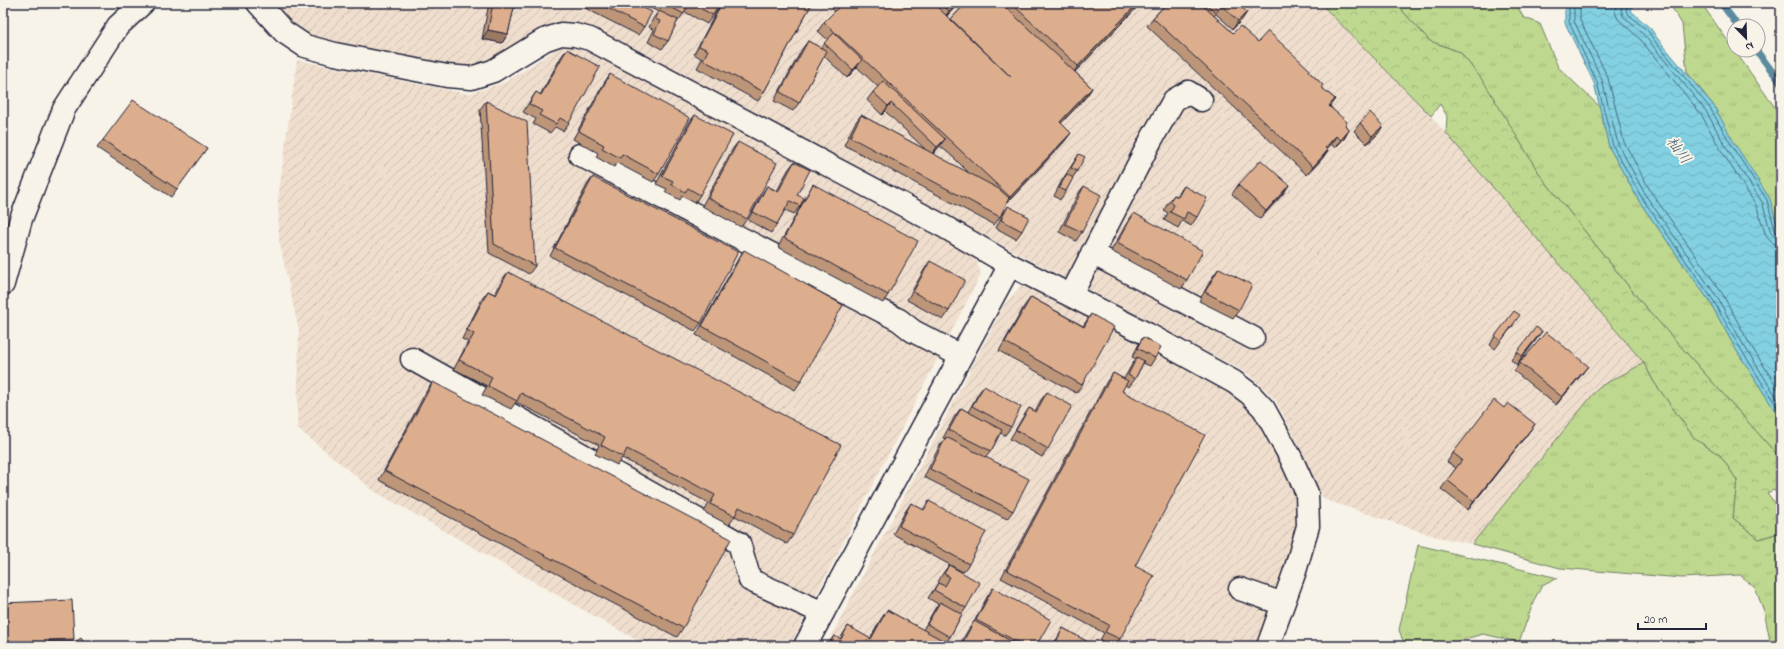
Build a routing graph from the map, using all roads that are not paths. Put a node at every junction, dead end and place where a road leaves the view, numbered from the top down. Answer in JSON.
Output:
{"nodes":[{"id":1,"x":143,"y":3,"type":"edge"},
{"id":2,"x":258,"y":3,"type":"edge"},
{"id":3,"x":1201,"y":100,"type":"dead end"},
{"id":4,"x":580,"y":155,"type":"dead end"},
{"id":5,"x":1092,"y":253,"type":"junction"},
{"id":6,"x":1010,"y":264,"type":"junction"},
{"id":7,"x":3,"y":284,"type":"edge"},
{"id":8,"x":1071,"y":295,"type":"junction"},
{"id":9,"x":1253,"y":338,"type":"dead end"},
{"id":10,"x":961,"y":356,"type":"junction"},
{"id":11,"x":412,"y":359,"type":"dead end"},
{"id":12,"x":1240,"y":589,"type":"dead end"},
{"id":13,"x":1283,"y":604,"type":"junction"},
{"id":14,"x":822,"y":613,"type":"junction"},
{"id":15,"x":805,"y":646,"type":"edge"},
{"id":16,"x":1268,"y":646,"type":"edge"}],
"edges":[{"from":1,"to":7,"type":"street"},
{"from":2,"to":6,"type":"street"},
{"from":3,"to":5,"type":"street"},
{"from":4,"to":10,"type":"street"},
{"from":5,"to":8,"type":"street"},
{"from":5,"to":9,"type":"street"},
{"from":6,"to":8,"type":"street"},
{"from":6,"to":10,"type":"street"},
{"from":8,"to":13,"type":"street"},
{"from":10,"to":14,"type":"street"},
{"from":11,"to":14,"type":"street"},
{"from":12,"to":13,"type":"street"},
{"from":13,"to":16,"type":"street"},
{"from":14,"to":15,"type":"street"}]}
